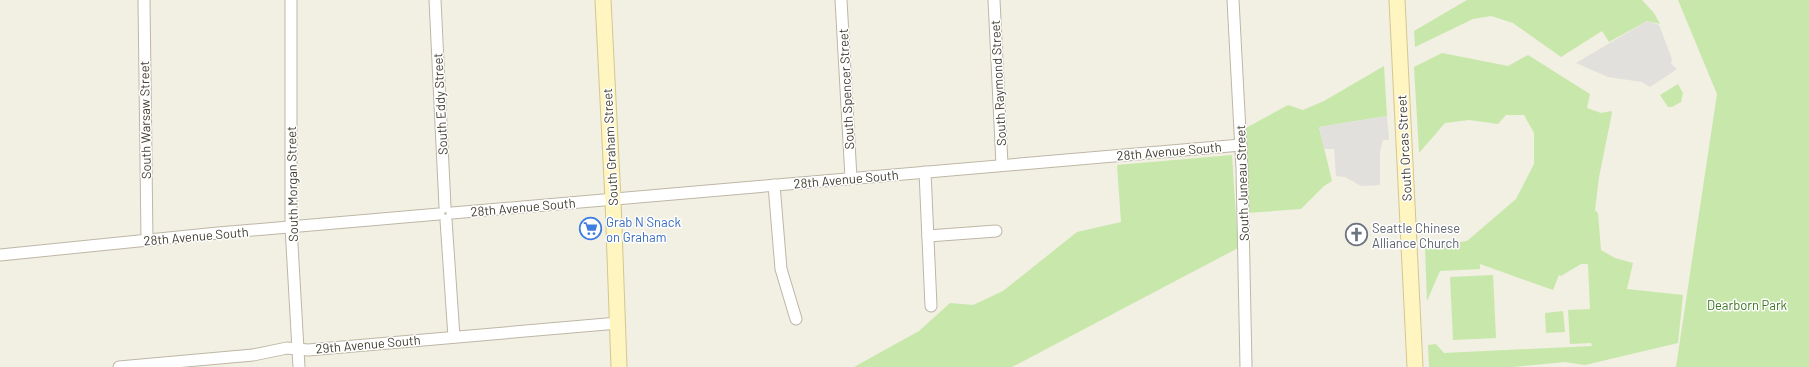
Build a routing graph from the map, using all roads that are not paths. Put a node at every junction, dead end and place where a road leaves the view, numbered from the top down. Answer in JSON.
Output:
{"nodes":[{"id":1,"x":144,"y":0,"type":"edge"},
{"id":2,"x":291,"y":0,"type":"edge"},
{"id":3,"x":435,"y":0,"type":"edge"},
{"id":4,"x":603,"y":0,"type":"edge"},
{"id":5,"x":841,"y":0,"type":"edge"},
{"id":6,"x":994,"y":0,"type":"edge"},
{"id":7,"x":1233,"y":0,"type":"edge"},
{"id":8,"x":1398,"y":0,"type":"edge"},
{"id":9,"x":1241,"y":145,"type":"junction"},
{"id":10,"x":1002,"y":165,"type":"junction"},
{"id":11,"x":925,"y":172,"type":"junction"},
{"id":12,"x":850,"y":178,"type":"junction"},
{"id":13,"x":774,"y":185,"type":"junction"},
{"id":14,"x":613,"y":200,"type":"junction"},
{"id":15,"x":446,"y":214,"type":"junction"},
{"id":16,"x":291,"y":227,"type":"junction"},
{"id":17,"x":996,"y":231,"type":"dead end"},
{"id":18,"x":928,"y":236,"type":"junction"},
{"id":19,"x":147,"y":240,"type":"junction"},
{"id":20,"x":0,"y":255,"type":"edge"},
{"id":21,"x":931,"y":306,"type":"dead end"},
{"id":22,"x":796,"y":320,"type":"dead end"},
{"id":23,"x":618,"y":323,"type":"junction"},
{"id":24,"x":454,"y":336,"type":"junction"},
{"id":25,"x":298,"y":349,"type":"junction"},
{"id":26,"x":119,"y":367,"type":"edge"},
{"id":27,"x":299,"y":367,"type":"edge"},
{"id":28,"x":619,"y":367,"type":"edge"},
{"id":29,"x":1246,"y":367,"type":"edge"},
{"id":30,"x":1415,"y":367,"type":"edge"}],
"edges":[{"from":1,"to":19,"type":"street","name":"South Warsaw Street"},
{"from":2,"to":16,"type":"street","name":"South Morgan Street"},
{"from":3,"to":15,"type":"street","name":"South Eddy Street"},
{"from":4,"to":14,"type":"street","name":"South Graham Street"},
{"from":5,"to":12,"type":"street","name":"South Spencer Street"},
{"from":6,"to":10,"type":"street","name":"South Raymond Street"},
{"from":7,"to":9,"type":"street","name":"South Juneau Street"},
{"from":8,"to":30,"type":"street","name":"South Orcas Street"},
{"from":9,"to":10,"type":"street","name":"28th Avenue South"},
{"from":9,"to":29,"type":"street","name":"South Juneau Street"},
{"from":10,"to":11,"type":"street","name":"28th Avenue South"},
{"from":11,"to":12,"type":"street","name":"28th Avenue South"},
{"from":11,"to":18,"type":"street"},
{"from":12,"to":13,"type":"street","name":"28th Avenue South"},
{"from":13,"to":14,"type":"street","name":"28th Avenue South"},
{"from":13,"to":22,"type":"street"},
{"from":14,"to":15,"type":"street","name":"28th Avenue South"},
{"from":14,"to":23,"type":"street","name":"South Graham Street"},
{"from":15,"to":16,"type":"street","name":"28th Avenue South"},
{"from":15,"to":24,"type":"street","name":"South Eddy Street"},
{"from":16,"to":19,"type":"street","name":"28th Avenue South"},
{"from":16,"to":25,"type":"street","name":"South Morgan Street"},
{"from":17,"to":18,"type":"street"},
{"from":18,"to":21,"type":"street"},
{"from":19,"to":20,"type":"street","name":"28th Avenue South"},
{"from":23,"to":24,"type":"street","name":"29th Avenue South"},
{"from":23,"to":28,"type":"street","name":"South Graham Street"},
{"from":24,"to":25,"type":"street","name":"29th Avenue South"},
{"from":25,"to":26,"type":"street","name":"29th Avenue South"},
{"from":25,"to":27,"type":"street","name":"South Morgan Street"}]}
